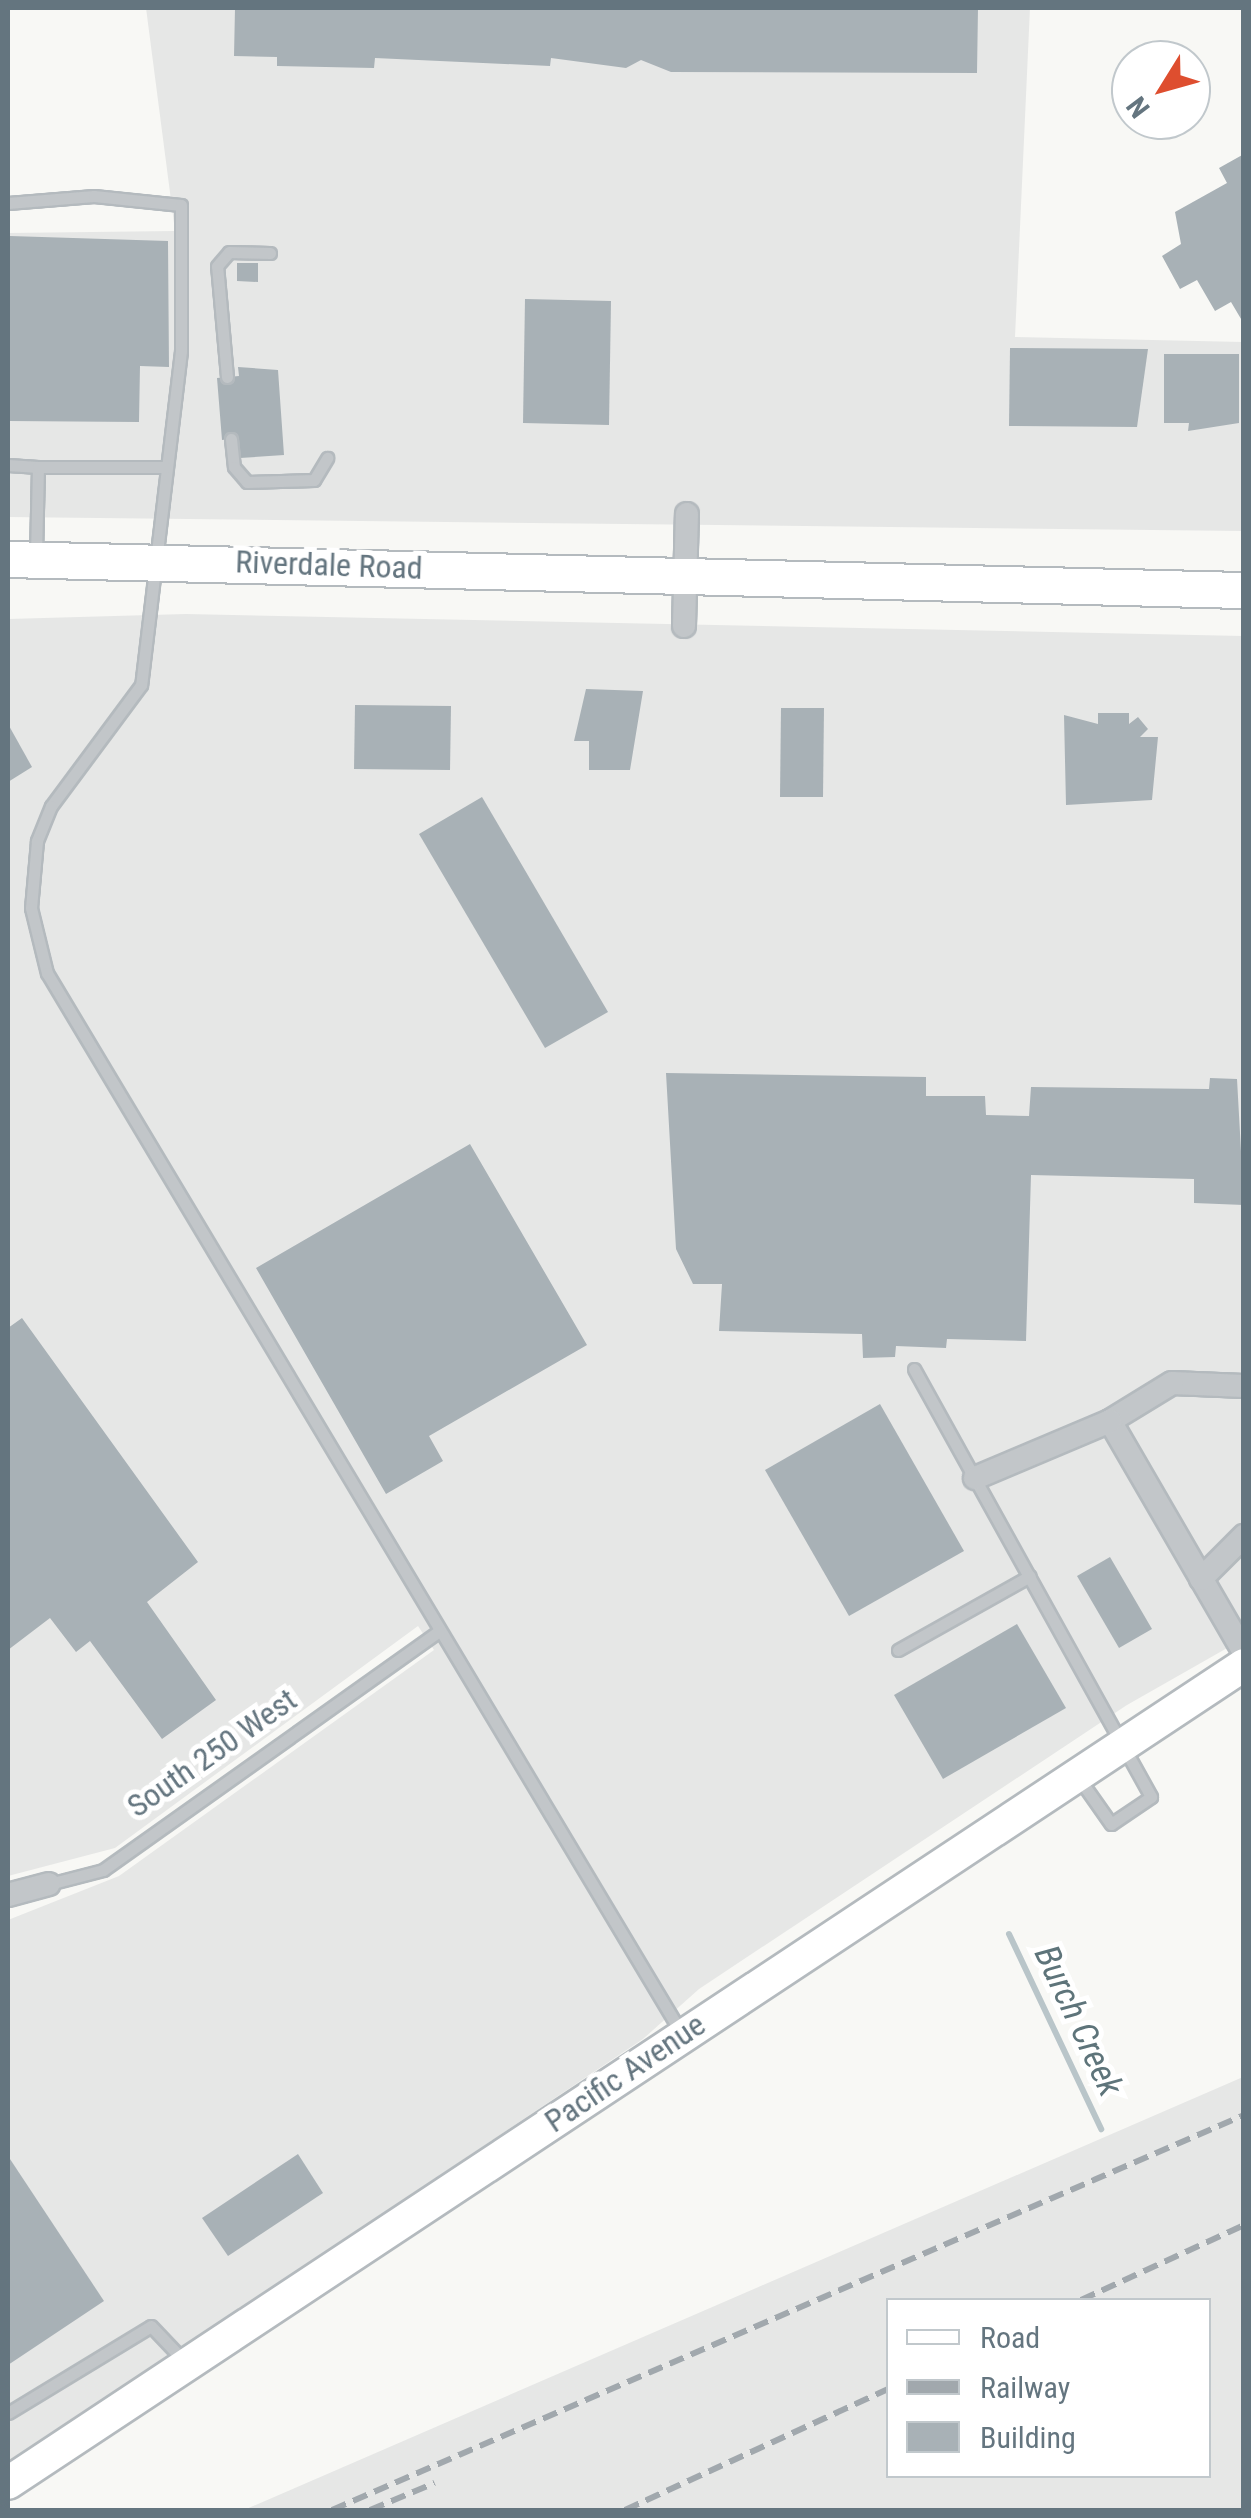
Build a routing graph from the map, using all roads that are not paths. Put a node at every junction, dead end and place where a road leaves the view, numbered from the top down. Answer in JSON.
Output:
{"nodes":[{"id":1,"x":8,"y":203,"type":"edge"},
{"id":2,"x":270,"y":253,"type":"dead end"},
{"id":3,"x":227,"y":377,"type":"dead end"},
{"id":4,"x":231,"y":439,"type":"dead end"},
{"id":5,"x":327,"y":458,"type":"dead end"},
{"id":6,"x":8,"y":465,"type":"edge"},
{"id":7,"x":165,"y":466,"type":"junction"},
{"id":8,"x":38,"y":467,"type":"junction"},
{"id":9,"x":687,"y":514,"type":"dead end"},
{"id":10,"x":22,"y":559,"type":"edge"},
{"id":11,"x":151,"y":560,"type":"junction"},
{"id":12,"x":668,"y":577,"type":"junction"},
{"id":13,"x":1244,"y":590,"type":"edge"},
{"id":14,"x":684,"y":626,"type":"dead end"},
{"id":15,"x":914,"y":1369,"type":"dead end"},
{"id":16,"x":1244,"y":1386,"type":"edge"},
{"id":17,"x":1110,"y":1421,"type":"junction"},
{"id":18,"x":975,"y":1478,"type":"junction"},
{"id":19,"x":1244,"y":1536,"type":"edge"},
{"id":20,"x":1030,"y":1576,"type":"junction"},
{"id":21,"x":1201,"y":1579,"type":"junction"},
{"id":22,"x":440,"y":1631,"type":"junction"},
{"id":23,"x":898,"y":1650,"type":"dead end"},
{"id":24,"x":1244,"y":1652,"type":"edge"},
{"id":25,"x":1244,"y":1665,"type":"edge"},
{"id":26,"x":1128,"y":1742,"type":"junction"},
{"id":27,"x":1078,"y":1776,"type":"junction"},
{"id":28,"x":49,"y":1884,"type":"joint"},
{"id":29,"x":8,"y":1895,"type":"edge"},
{"id":30,"x":682,"y":2034,"type":"junction"},
{"id":31,"x":187,"y":2365,"type":"junction"},
{"id":32,"x":8,"y":2412,"type":"edge"},
{"id":33,"x":8,"y":2482,"type":"edge"}],
"edges":[{"from":1,"to":7,"type":"lane"},
{"from":2,"to":3,"type":"lane"},
{"from":4,"to":5,"type":"lane"},
{"from":6,"to":8,"type":"lane"},
{"from":7,"to":8,"type":"lane"},
{"from":7,"to":11,"type":"lane"},
{"from":8,"to":10,"type":"lane"},
{"from":9,"to":12,"type":"street"},
{"from":10,"to":11,"type":"main road","name":"Riverdale Road"},
{"from":11,"to":12,"type":"main road","name":"Riverdale Road"},
{"from":11,"to":22,"type":"lane"},
{"from":12,"to":13,"type":"main road","name":"Riverdale Road"},
{"from":12,"to":14,"type":"street"},
{"from":15,"to":18,"type":"lane"},
{"from":16,"to":17,"type":"street"},
{"from":17,"to":18,"type":"street"},
{"from":17,"to":21,"type":"street"},
{"from":18,"to":20,"type":"lane"},
{"from":19,"to":21,"type":"street"},
{"from":20,"to":23,"type":"lane"},
{"from":20,"to":26,"type":"lane"},
{"from":21,"to":24,"type":"street"},
{"from":22,"to":28,"type":"lane","name":"South 250 West"},
{"from":22,"to":30,"type":"lane"},
{"from":25,"to":26,"type":"street","name":"Pacific Avenue"},
{"from":26,"to":27,"type":"street","name":"Pacific Avenue"},
{"from":26,"to":27,"type":"lane"},
{"from":27,"to":30,"type":"street","name":"Pacific Avenue"},
{"from":28,"to":29,"type":"street","name":"South 250 West"},
{"from":30,"to":31,"type":"street","name":"Pacific Avenue"},
{"from":31,"to":32,"type":"lane"},
{"from":31,"to":33,"type":"street","name":"Pacific Avenue"}]}
